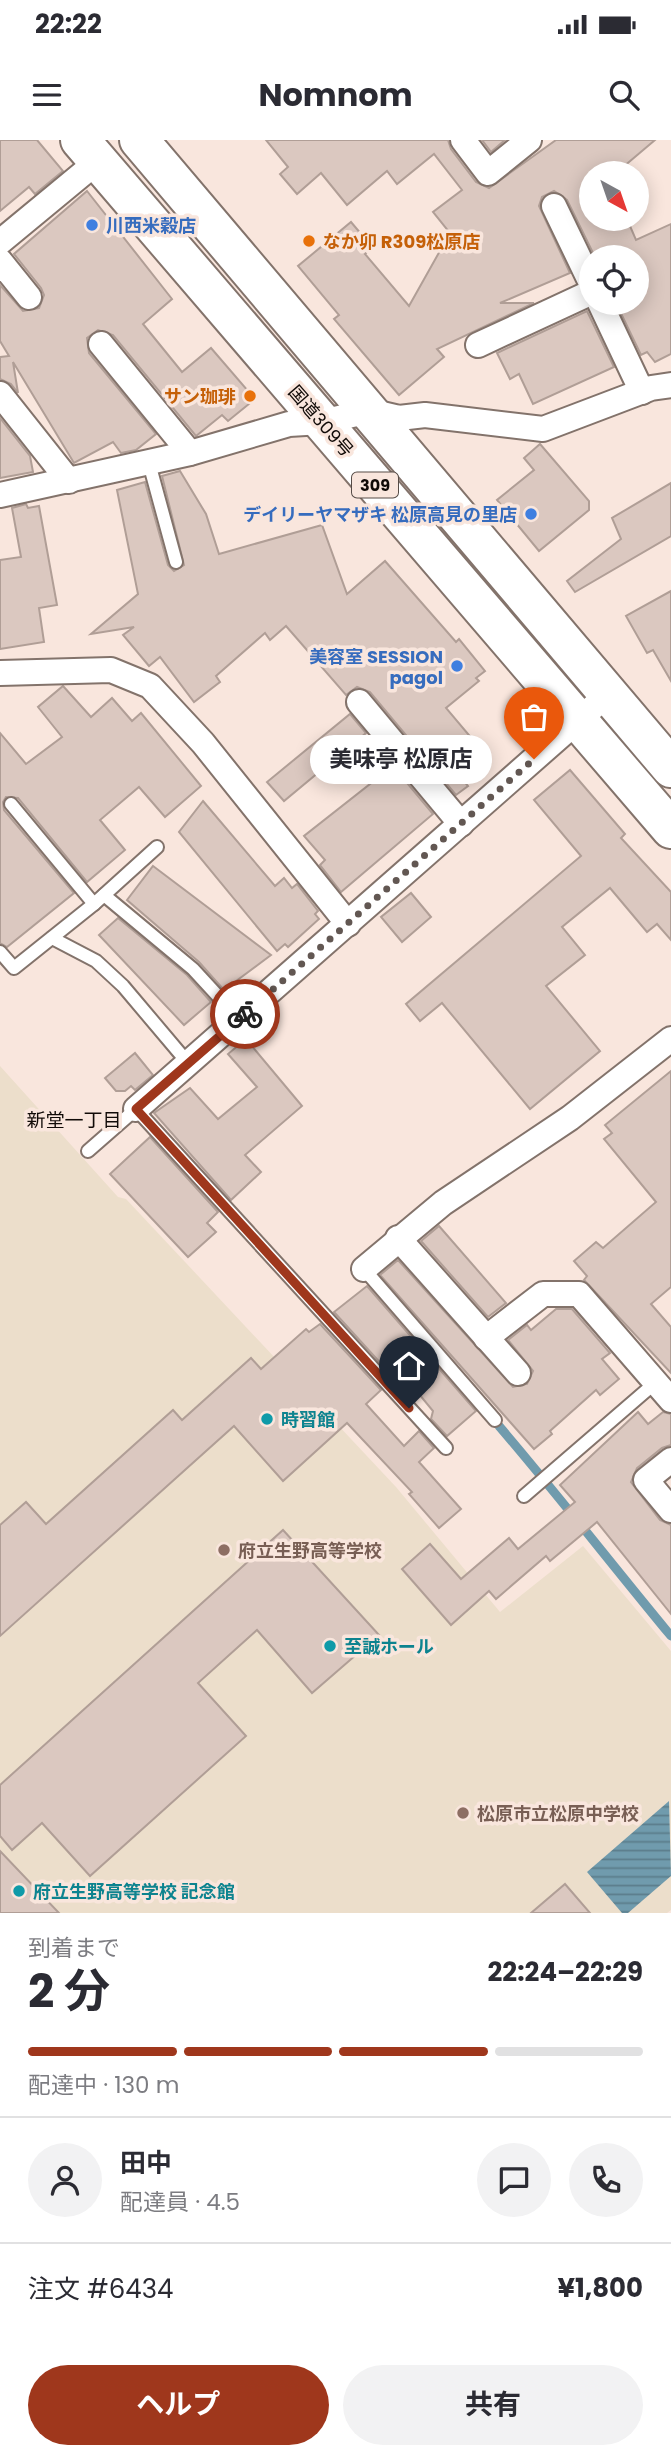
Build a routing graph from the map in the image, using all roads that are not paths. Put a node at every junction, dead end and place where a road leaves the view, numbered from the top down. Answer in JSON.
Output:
{"nodes":[{"id":1,"x":139,"y":140,"type":"edge"},
{"id":2,"x":463,"y":140,"type":"edge"},
{"id":3,"x":529,"y":140,"type":"edge"},
{"id":4,"x":89,"y":150,"type":"edge"},
{"id":5,"x":554,"y":206,"type":"dead end"},
{"id":6,"x":0,"y":242,"type":"edge"},
{"id":7,"x":579,"y":258,"type":"edge"},
{"id":8,"x":0,"y":261,"type":"edge"},
{"id":9,"x":29,"y":297,"type":"dead end"},
{"id":10,"x":579,"y":298,"type":"edge"},
{"id":11,"x":606,"y":315,"type":"edge"},
{"id":12,"x":101,"y":344,"type":"dead end"},
{"id":13,"x":478,"y":345,"type":"dead end"},
{"id":14,"x":671,"y":385,"type":"edge"},
{"id":15,"x":642,"y":392,"type":"junction"},
{"id":16,"x":0,"y":394,"type":"edge"},
{"id":17,"x":369,"y":411,"type":"junction"},
{"id":18,"x":323,"y":422,"type":"junction"},
{"id":19,"x":190,"y":453,"type":"junction"},
{"id":20,"x":149,"y":463,"type":"junction"},
{"id":21,"x":69,"y":481,"type":"junction"},
{"id":22,"x":0,"y":495,"type":"edge"},
{"id":23,"x":176,"y":562,"type":"dead end"},
{"id":24,"x":0,"y":673,"type":"edge"},
{"id":25,"x":608,"y":694,"type":"junction"},
{"id":26,"x":359,"y":702,"type":"dead end"},
{"id":27,"x":576,"y":721,"type":"junction"},
{"id":28,"x":671,"y":768,"type":"edge"},
{"id":29,"x":11,"y":804,"type":"dead end"},
{"id":30,"x":461,"y":824,"type":"junction"},
{"id":31,"x":671,"y":830,"type":"edge"},
{"id":32,"x":157,"y":847,"type":"dead end"},
{"id":33,"x":104,"y":895,"type":"junction"},
{"id":34,"x":94,"y":904,"type":"junction"},
{"id":35,"x":348,"y":924,"type":"junction"},
{"id":36,"x":51,"y":938,"type":"junction"},
{"id":37,"x":0,"y":951,"type":"edge"},
{"id":38,"x":239,"y":1019,"type":"junction"},
{"id":39,"x":671,"y":1039,"type":"edge"},
{"id":40,"x":188,"y":1063,"type":"junction"},
{"id":41,"x":136,"y":1109,"type":"junction"},
{"id":42,"x":88,"y":1151,"type":"dead end"},
{"id":43,"x":398,"y":1238,"type":"junction"},
{"id":44,"x":364,"y":1269,"type":"joint"},
{"id":45,"x":486,"y":1338,"type":"junction"},
{"id":46,"x":518,"y":1373,"type":"dead end"},
{"id":47,"x":663,"y":1391,"type":"edge"},
{"id":48,"x":495,"y":1420,"type":"dead end"},
{"id":49,"x":446,"y":1448,"type":"dead end"},
{"id":50,"x":671,"y":1460,"type":"edge"},
{"id":51,"x":524,"y":1496,"type":"dead end"},
{"id":52,"x":671,"y":1510,"type":"edge"}],
"edges":[{"from":1,"to":17,"type":"highway","number":"309"},
{"from":2,"to":3,"type":"street"},
{"from":4,"to":6,"type":"street"},
{"from":4,"to":18,"type":"highway","name":"国道309号","number":"309"},
{"from":5,"to":7,"type":"street"},
{"from":8,"to":9,"type":"street"},
{"from":10,"to":13,"type":"street"},
{"from":11,"to":15,"type":"street"},
{"from":12,"to":19,"type":"street"},
{"from":14,"to":15,"type":"street"},
{"from":15,"to":17,"type":"street"},
{"from":16,"to":21,"type":"street"},
{"from":17,"to":18,"type":"street"},
{"from":17,"to":25,"type":"highway","number":"309"},
{"from":18,"to":19,"type":"street"},
{"from":18,"to":27,"type":"highway","name":"国道309号","number":"309"},
{"from":19,"to":20,"type":"street"},
{"from":20,"to":21,"type":"street"},
{"from":20,"to":23,"type":"lane"},
{"from":21,"to":22,"type":"street"},
{"from":24,"to":35,"type":"street"},
{"from":25,"to":27,"type":"street"},
{"from":25,"to":28,"type":"highway","number":"309"},
{"from":26,"to":30,"type":"street"},
{"from":27,"to":30,"type":"street"},
{"from":27,"to":31,"type":"highway","name":"国道309号","number":"309"},
{"from":29,"to":34,"type":"lane"},
{"from":30,"to":35,"type":"street"},
{"from":32,"to":33,"type":"lane"},
{"from":33,"to":34,"type":"lane"},
{"from":33,"to":38,"type":"lane"},
{"from":34,"to":36,"type":"lane"},
{"from":35,"to":38,"type":"street"},
{"from":36,"to":37,"type":"lane"},
{"from":36,"to":40,"type":"lane"},
{"from":38,"to":40,"type":"street"},
{"from":39,"to":43,"type":"street"},
{"from":40,"to":41,"type":"street"},
{"from":41,"to":42,"type":"lane"},
{"from":41,"to":49,"type":"lane"},
{"from":43,"to":44,"type":"street"},
{"from":43,"to":45,"type":"street"},
{"from":44,"to":48,"type":"lane"},
{"from":45,"to":46,"type":"street"},
{"from":45,"to":47,"type":"street"},
{"from":47,"to":51,"type":"lane"},
{"from":50,"to":52,"type":"street"}]}
